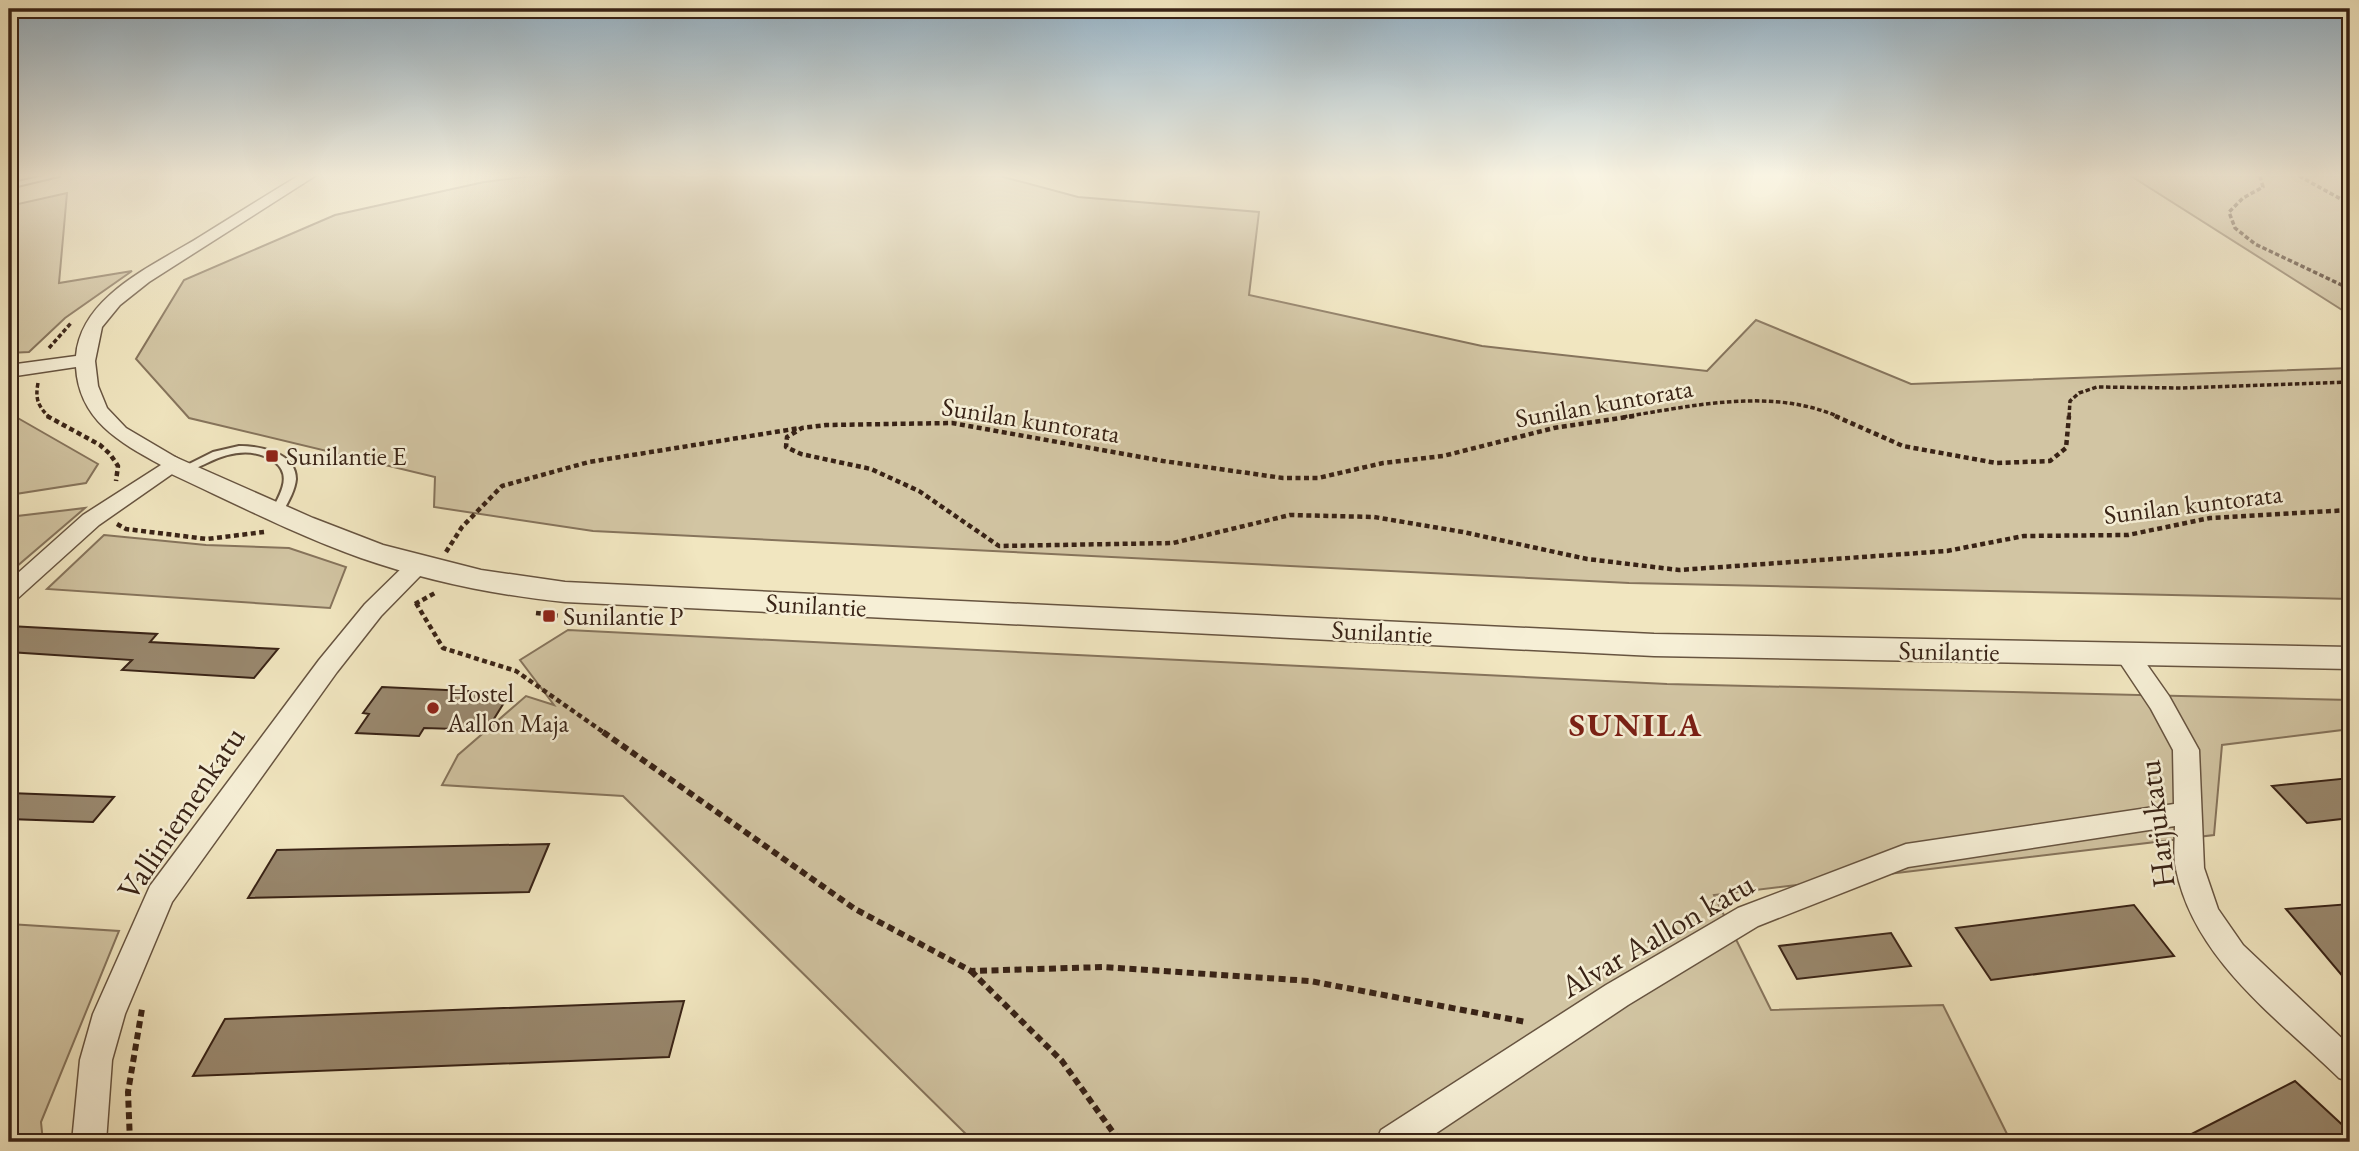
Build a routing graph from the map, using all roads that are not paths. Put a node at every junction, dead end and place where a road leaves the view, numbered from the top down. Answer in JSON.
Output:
{"nodes":[{"id":1,"x":222,"y":230,"type":"edge"},
{"id":2,"x":86,"y":360,"type":"junction"},
{"id":3,"x":9,"y":371,"type":"edge"},
{"id":4,"x":180,"y":467,"type":"junction"},
{"id":5,"x":273,"y":522,"type":"junction"},
{"id":6,"x":430,"y":576,"type":"junction"},
{"id":7,"x":9,"y":593,"type":"edge"},
{"id":8,"x":2127,"y":654,"type":"junction"},
{"id":9,"x":2350,"y":658,"type":"edge"},
{"id":10,"x":2189,"y":813,"type":"junction"},
{"id":11,"x":2350,"y":1067,"type":"edge"},
{"id":12,"x":89,"y":1142,"type":"edge"},
{"id":13,"x":1393,"y":1142,"type":"edge"}],
"edges":[{"from":1,"to":2,"type":"street"},
{"from":2,"to":3,"type":"street"},
{"from":2,"to":4,"type":"street"},
{"from":4,"to":5,"type":"street","name":"Sunilantie"},
{"from":4,"to":5,"type":"lane"},
{"from":4,"to":7,"type":"street"},
{"from":5,"to":6,"type":"street","name":"Sunilantie"},
{"from":6,"to":8,"type":"street","name":"Sunilantie"},
{"from":6,"to":12,"type":"street","name":"Valliniemenkatu"},
{"from":8,"to":9,"type":"street","name":"Sunilantie"},
{"from":8,"to":10,"type":"street","name":"Harjukatu"},
{"from":10,"to":11,"type":"street","name":"Harjukatu"},
{"from":10,"to":13,"type":"street","name":"Alvar Aallon katu"}]}
